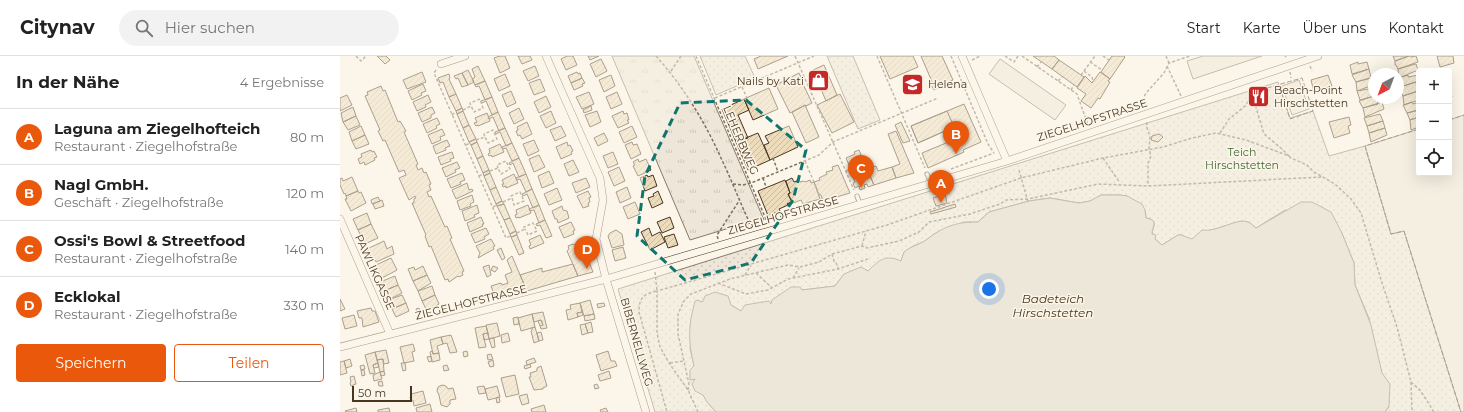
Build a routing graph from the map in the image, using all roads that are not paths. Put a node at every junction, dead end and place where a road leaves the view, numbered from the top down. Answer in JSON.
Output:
{"nodes":[{"id":1,"x":466,"y":56,"type":"edge"},
{"id":2,"x":546,"y":56,"type":"edge"},
{"id":3,"x":962,"y":56,"type":"edge"},
{"id":4,"x":1318,"y":56,"type":"edge"},
{"id":5,"x":1297,"y":59,"type":"edge"},
{"id":6,"x":441,"y":64,"type":"road end"},
{"id":7,"x":1007,"y":160,"type":"junction"},
{"id":8,"x":927,"y":174,"type":"road end"},
{"id":9,"x":931,"y":183,"type":"junction"},
{"id":10,"x":857,"y":196,"type":"road end"},
{"id":11,"x":860,"y":204,"type":"junction"},
{"id":12,"x":340,"y":219,"type":"edge"},
{"id":13,"x":606,"y":279,"type":"junction"},
{"id":14,"x":390,"y":334,"type":"junction"},
{"id":15,"x":340,"y":347,"type":"edge"},
{"id":16,"x":646,"y":412,"type":"edge"}],
"edges":[{"from":1,"to":6,"type":"street"},
{"from":2,"to":13,"type":"street","name":"BIBERNELLWEG"},
{"from":3,"to":7,"type":"street"},
{"from":4,"to":5,"type":"street","name":"ZIEGELHOFSTRASSE"},
{"from":5,"to":7,"type":"street","name":"ZIEGELHOFSTRASSE"},
{"from":7,"to":9,"type":"street","name":"ZIEGELHOFSTRASSE"},
{"from":8,"to":9,"type":"lane"},
{"from":9,"to":11,"type":"street","name":"ZIEGELHOFSTRASSE"},
{"from":10,"to":11,"type":"lane"},
{"from":11,"to":13,"type":"street","name":"ZIEGELHOFSTRASSE"},
{"from":12,"to":14,"type":"street","name":"PAWLIKGASSE"},
{"from":13,"to":14,"type":"street","name":"ZIEGELHOFSTRASSE"},
{"from":13,"to":16,"type":"street","name":"BIBERNELLWEG"},
{"from":14,"to":15,"type":"street","name":"ZIEGELHOFSTRASSE"}]}
